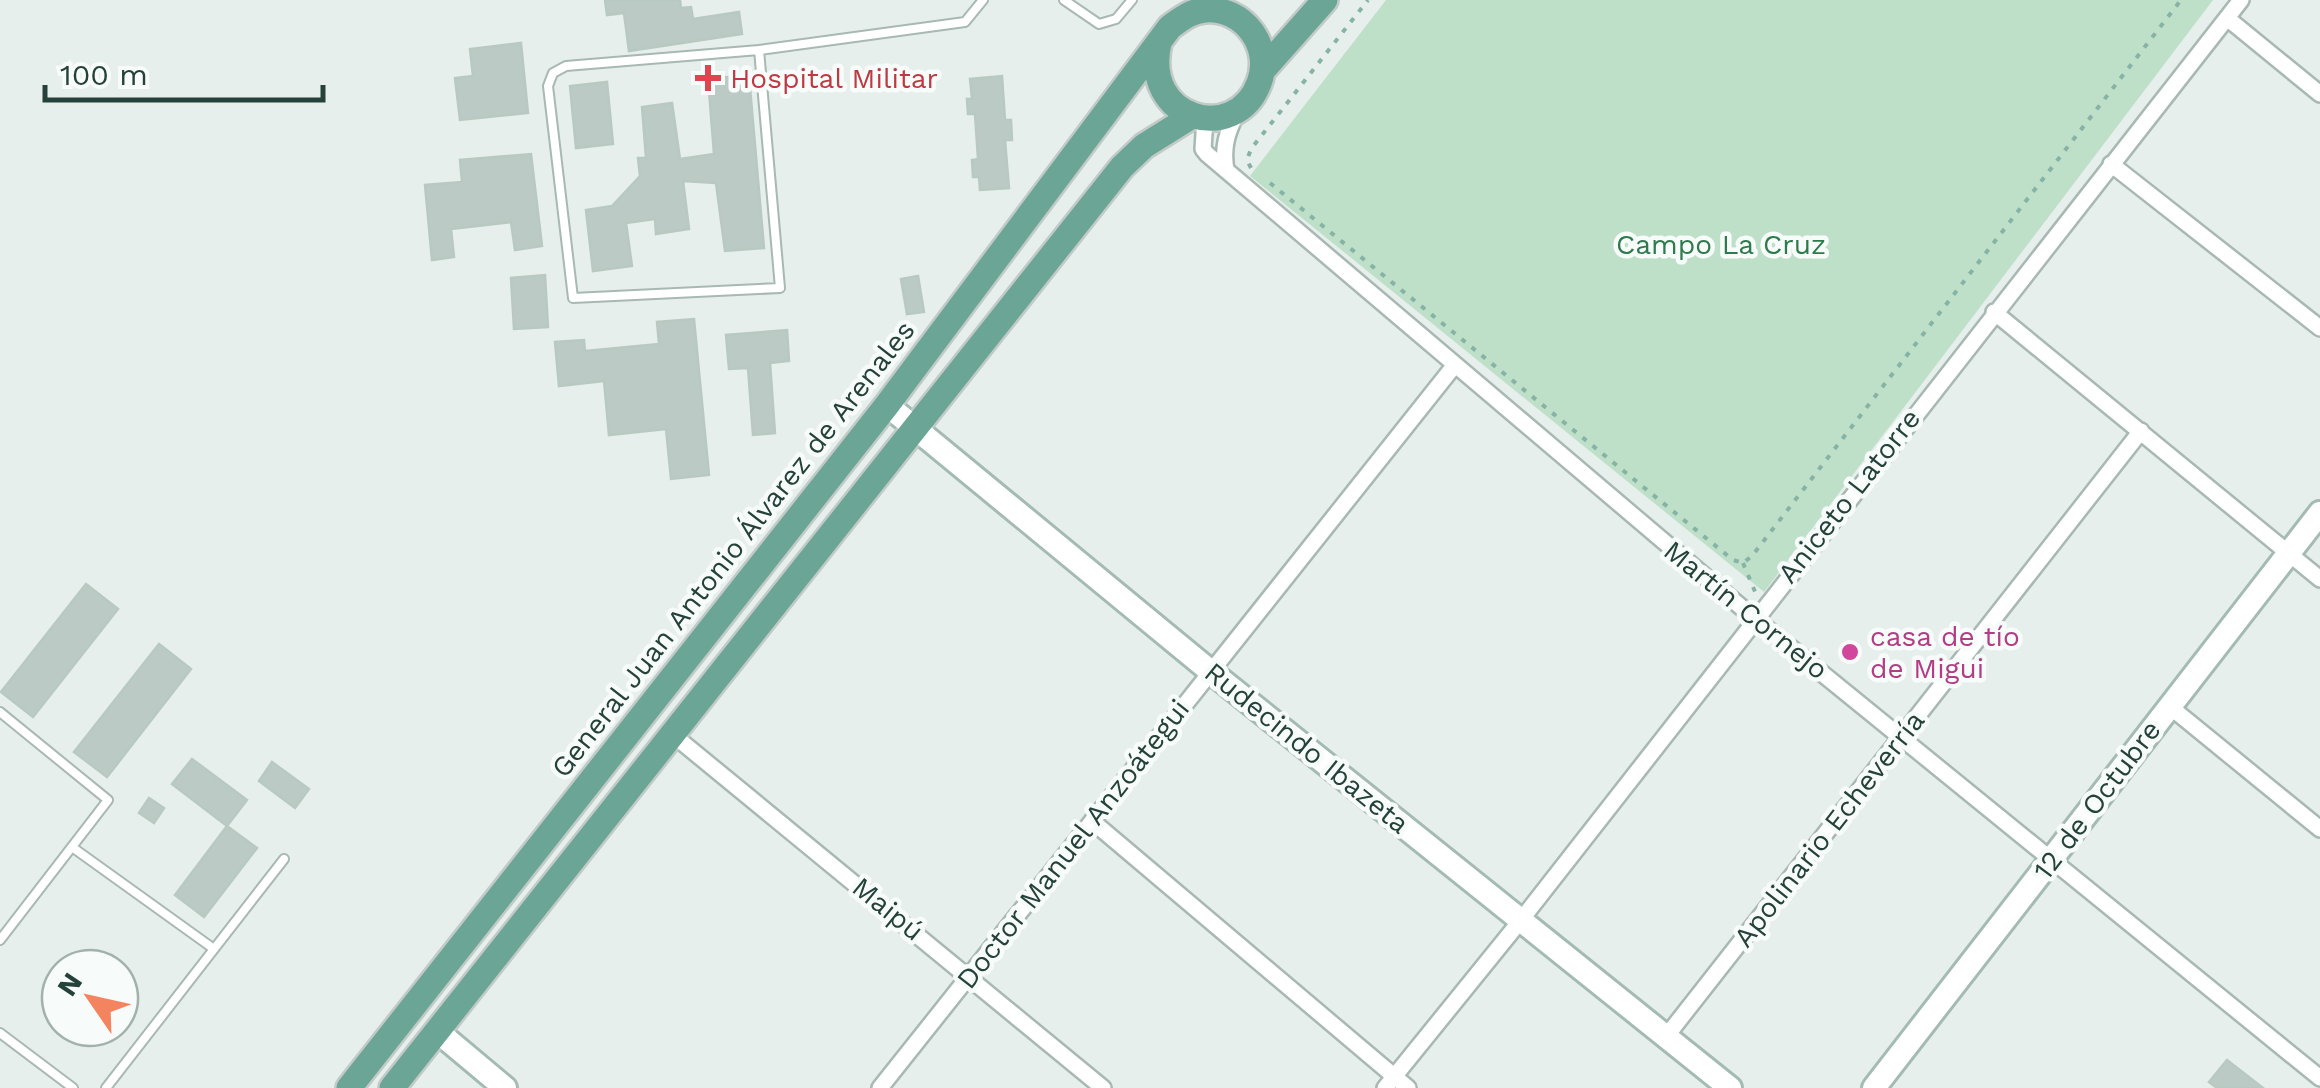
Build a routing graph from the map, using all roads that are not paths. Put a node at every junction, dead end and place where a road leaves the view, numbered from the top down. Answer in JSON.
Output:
{"nodes":[{"id":1,"x":983,"y":0,"type":"edge"},
{"id":2,"x":1064,"y":0,"type":"edge"},
{"id":3,"x":1132,"y":0,"type":"edge"},
{"id":4,"x":1256,"y":0,"type":"edge"},
{"id":5,"x":1325,"y":0,"type":"edge"},
{"id":6,"x":2241,"y":0,"type":"edge"},
{"id":7,"x":1225,"y":12,"type":"junction"},
{"id":8,"x":2227,"y":18,"type":"junction"},
{"id":9,"x":1159,"y":44,"type":"junction"},
{"id":10,"x":760,"y":50,"type":"junction"},
{"id":11,"x":1263,"y":70,"type":"junction"},
{"id":12,"x":2320,"y":94,"type":"edge"},
{"id":13,"x":1238,"y":110,"type":"junction"},
{"id":14,"x":1199,"y":117,"type":"junction"},
{"id":15,"x":2111,"y":164,"type":"junction"},
{"id":16,"x":1226,"y":170,"type":"junction"},
{"id":17,"x":1994,"y":312,"type":"junction"},
{"id":18,"x":2320,"y":328,"type":"edge"},
{"id":19,"x":1454,"y":366,"type":"junction"},
{"id":20,"x":887,"y":405,"type":"junction"},
{"id":21,"x":915,"y":428,"type":"junction"},
{"id":22,"x":2140,"y":431,"type":"junction"},
{"id":23,"x":2320,"y":513,"type":"edge"},
{"id":24,"x":2289,"y":553,"type":"junction"},
{"id":25,"x":2320,"y":579,"type":"edge"},
{"id":26,"x":1758,"y":612,"type":"junction"},
{"id":27,"x":1210,"y":671,"type":"junction"},
{"id":28,"x":2168,"y":705,"type":"junction"},
{"id":29,"x":0,"y":712,"type":"edge"},
{"id":30,"x":672,"y":734,"type":"junction"},
{"id":31,"x":1902,"y":736,"type":"junction"},
{"id":32,"x":1092,"y":822,"type":"junction"},
{"id":33,"x":2320,"y":830,"type":"edge"},
{"id":34,"x":72,"y":847,"type":"junction"},
{"id":35,"x":284,"y":859,"type":"dead end"},
{"id":36,"x":2051,"y":862,"type":"junction"},
{"id":37,"x":1520,"y":920,"type":"junction"},
{"id":38,"x":0,"y":940,"type":"edge"},
{"id":39,"x":214,"y":949,"type":"junction"},
{"id":40,"x":969,"y":975,"type":"junction"},
{"id":41,"x":437,"y":1031,"type":"junction"},
{"id":42,"x":0,"y":1033,"type":"edge"},
{"id":43,"x":1665,"y":1038,"type":"junction"},
{"id":44,"x":2320,"y":1078,"type":"edge"},
{"id":45,"x":1390,"y":1082,"type":"edge"},
{"id":46,"x":73,"y":1088,"type":"edge"},
{"id":47,"x":106,"y":1088,"type":"edge"},
{"id":48,"x":349,"y":1088,"type":"edge"},
{"id":49,"x":392,"y":1088,"type":"edge"},
{"id":50,"x":505,"y":1088,"type":"edge"},
{"id":51,"x":880,"y":1088,"type":"edge"},
{"id":52,"x":1102,"y":1088,"type":"edge"},
{"id":53,"x":1408,"y":1088,"type":"edge"},
{"id":54,"x":1730,"y":1088,"type":"edge"},
{"id":55,"x":1874,"y":1088,"type":"edge"}],
"edges":[{"from":1,"to":10,"type":"lane"},
{"from":2,"to":3,"type":"lane"},
{"from":4,"to":7,"type":"main road","name":"General Juan Antonio Álvarez de Arenales"},
{"from":5,"to":11,"type":"main road"},
{"from":6,"to":8,"type":"street","name":"Aniceto Latorre"},
{"from":7,"to":9,"type":"main road","name":"General Juan Antonio Álvarez de Arenales"},
{"from":7,"to":11,"type":"main road"},
{"from":8,"to":12,"type":"street"},
{"from":8,"to":15,"type":"street","name":"Aniceto Latorre"},
{"from":9,"to":14,"type":"main road"},
{"from":9,"to":20,"type":"main road","name":"General Juan Antonio Álvarez de Arenales"},
{"from":10,"to":10,"type":"lane"},
{"from":11,"to":13,"type":"main road"},
{"from":13,"to":14,"type":"main road"},
{"from":13,"to":16,"type":"street"},
{"from":14,"to":16,"type":"street","name":"Martín Cornejo"},
{"from":14,"to":21,"type":"main road"},
{"from":15,"to":17,"type":"street","name":"Aniceto Latorre"},
{"from":15,"to":18,"type":"street"},
{"from":16,"to":19,"type":"street","name":"Martín Cornejo"},
{"from":17,"to":22,"type":"street"},
{"from":17,"to":26,"type":"street","name":"Aniceto Latorre"},
{"from":19,"to":26,"type":"street","name":"Martín Cornejo"},
{"from":19,"to":27,"type":"street","name":"Doctor Manuel Anzoátegui"},
{"from":20,"to":21,"type":"street","name":"Rudecindo Ibazeta"},
{"from":20,"to":48,"type":"main road","name":"General Juan Antonio Álvarez de Arenales"},
{"from":21,"to":27,"type":"street","name":"Rudecindo Ibazeta"},
{"from":21,"to":30,"type":"main road"},
{"from":22,"to":24,"type":"street"},
{"from":22,"to":31,"type":"street","name":"Apolinario Echeverría"},
{"from":23,"to":24,"type":"street","name":"12 de Octubre"},
{"from":24,"to":25,"type":"street"},
{"from":24,"to":28,"type":"street","name":"12 de Octubre"},
{"from":26,"to":31,"type":"street","name":"Martín Cornejo"},
{"from":26,"to":37,"type":"street","name":"Aniceto Latorre"},
{"from":27,"to":32,"type":"street","name":"Doctor Manuel Anzoátegui"},
{"from":27,"to":37,"type":"street","name":"Rudecindo Ibazeta"},
{"from":28,"to":33,"type":"street"},
{"from":28,"to":36,"type":"street","name":"12 de Octubre"},
{"from":29,"to":34,"type":"lane"},
{"from":30,"to":40,"type":"street","name":"Maipú"},
{"from":30,"to":41,"type":"main road"},
{"from":31,"to":36,"type":"street","name":"Martín Cornejo"},
{"from":31,"to":43,"type":"street","name":"Apolinario Echeverría"},
{"from":32,"to":40,"type":"street","name":"Doctor Manuel Anzoátegui"},
{"from":32,"to":45,"type":"street"},
{"from":34,"to":38,"type":"lane"},
{"from":34,"to":39,"type":"lane"},
{"from":35,"to":39,"type":"lane"},
{"from":36,"to":44,"type":"street","name":"Martín Cornejo"},
{"from":36,"to":55,"type":"street","name":"12 de Octubre"},
{"from":37,"to":43,"type":"street","name":"Rudecindo Ibazeta"},
{"from":37,"to":45,"type":"street","name":"Aniceto Latorre"},
{"from":39,"to":47,"type":"lane"},
{"from":40,"to":51,"type":"street","name":"Doctor Manuel Anzoátegui"},
{"from":40,"to":52,"type":"street","name":"Maipú"},
{"from":41,"to":49,"type":"main road"},
{"from":41,"to":50,"type":"street"},
{"from":42,"to":46,"type":"lane"},
{"from":43,"to":54,"type":"street","name":"Rudecindo Ibazeta"},
{"from":45,"to":53,"type":"street"}]}
